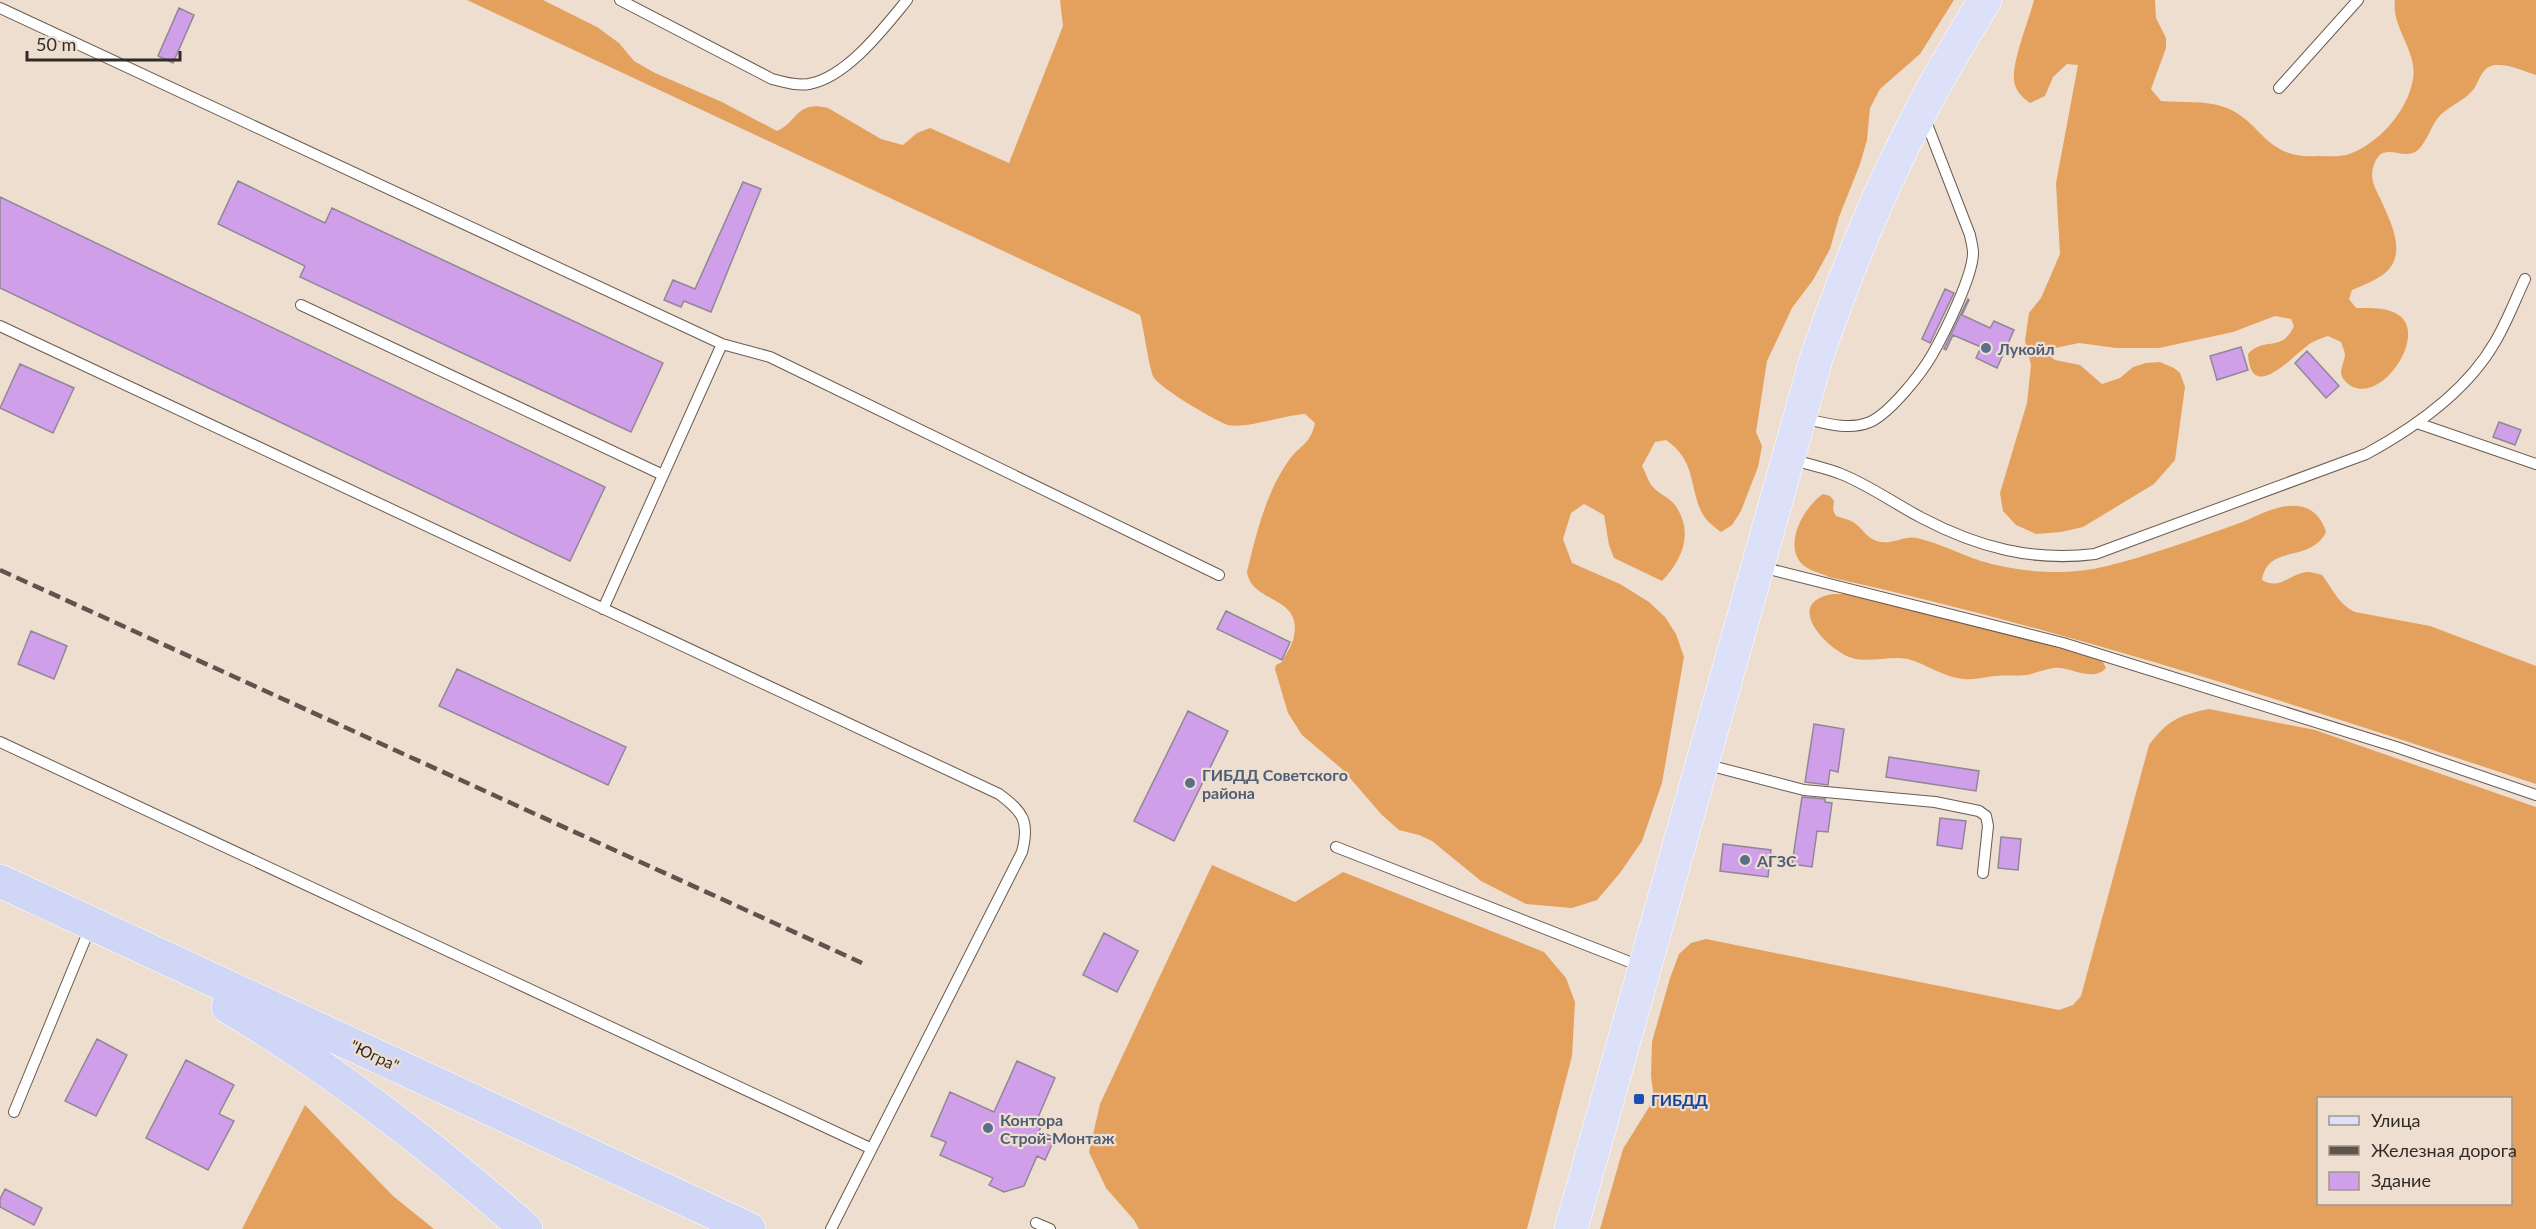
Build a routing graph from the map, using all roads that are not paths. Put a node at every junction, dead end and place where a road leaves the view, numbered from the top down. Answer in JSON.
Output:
{"nodes":[{"id":1,"x":620,"y":0,"type":"edge"},
{"id":2,"x":907,"y":0,"type":"edge"},
{"id":3,"x":1985,"y":0,"type":"edge"},
{"id":4,"x":2358,"y":0,"type":"edge"},
{"id":5,"x":0,"y":8,"type":"edge"},
{"id":6,"x":2279,"y":88,"type":"dead end"},
{"id":7,"x":1921,"y":110,"type":"junction"},
{"id":8,"x":2525,"y":279,"type":"dead end"},
{"id":9,"x":302,"y":305,"type":"dead end"},
{"id":10,"x":0,"y":326,"type":"edge"},
{"id":11,"x":722,"y":344,"type":"junction"},
{"id":12,"x":1799,"y":418,"type":"junction"},
{"id":13,"x":2417,"y":423,"type":"junction"},
{"id":14,"x":1787,"y":459,"type":"junction"},
{"id":15,"x":2536,"y":464,"type":"edge"},
{"id":16,"x":663,"y":475,"type":"junction"},
{"id":17,"x":1757,"y":567,"type":"junction"},
{"id":18,"x":1219,"y":574,"type":"dead end"},
{"id":19,"x":603,"y":609,"type":"junction"},
{"id":20,"x":0,"y":742,"type":"edge"},
{"id":21,"x":1701,"y":763,"type":"junction"},
{"id":22,"x":2536,"y":795,"type":"edge"},
{"id":23,"x":1336,"y":847,"type":"dead end"},
{"id":24,"x":1983,"y":873,"type":"dead end"},
{"id":25,"x":0,"y":882,"type":"edge"},
{"id":26,"x":88,"y":930,"type":"junction"},
{"id":27,"x":1643,"y":968,"type":"junction"},
{"id":28,"x":14,"y":1112,"type":"dead end"},
{"id":29,"x":870,"y":1148,"type":"junction"},
{"id":30,"x":1036,"y":1223,"type":"dead end"},
{"id":31,"x":526,"y":1229,"type":"edge"},
{"id":32,"x":749,"y":1229,"type":"edge"},
{"id":33,"x":831,"y":1229,"type":"edge"},
{"id":34,"x":1050,"y":1229,"type":"edge"},
{"id":35,"x":1571,"y":1229,"type":"edge"}],
"edges":[{"from":1,"to":2,"type":"lane"},
{"from":3,"to":7,"type":"main road"},
{"from":4,"to":6,"type":"lane"},
{"from":5,"to":11,"type":"lane"},
{"from":7,"to":12,"type":"main road"},
{"from":7,"to":12,"type":"lane"},
{"from":8,"to":13,"type":"lane"},
{"from":9,"to":16,"type":"lane"},
{"from":10,"to":19,"type":"lane"},
{"from":11,"to":16,"type":"lane"},
{"from":11,"to":18,"type":"lane"},
{"from":12,"to":14,"type":"main road"},
{"from":13,"to":14,"type":"lane"},
{"from":13,"to":15,"type":"lane"},
{"from":14,"to":17,"type":"main road"},
{"from":16,"to":19,"type":"lane"},
{"from":17,"to":21,"type":"main road"},
{"from":17,"to":22,"type":"lane"},
{"from":19,"to":29,"type":"lane"},
{"from":20,"to":29,"type":"lane"},
{"from":21,"to":24,"type":"lane"},
{"from":21,"to":27,"type":"main road"},
{"from":23,"to":27,"type":"lane"},
{"from":25,"to":26,"type":"highway","name":"\"Югра\""},
{"from":25,"to":32,"type":"highway","name":"\"Югра\""},
{"from":26,"to":28,"type":"lane"},
{"from":26,"to":31,"type":"highway","name":"\"Югра\""},
{"from":27,"to":35,"type":"main road"},
{"from":29,"to":33,"type":"lane"},
{"from":30,"to":34,"type":"lane"}]}
